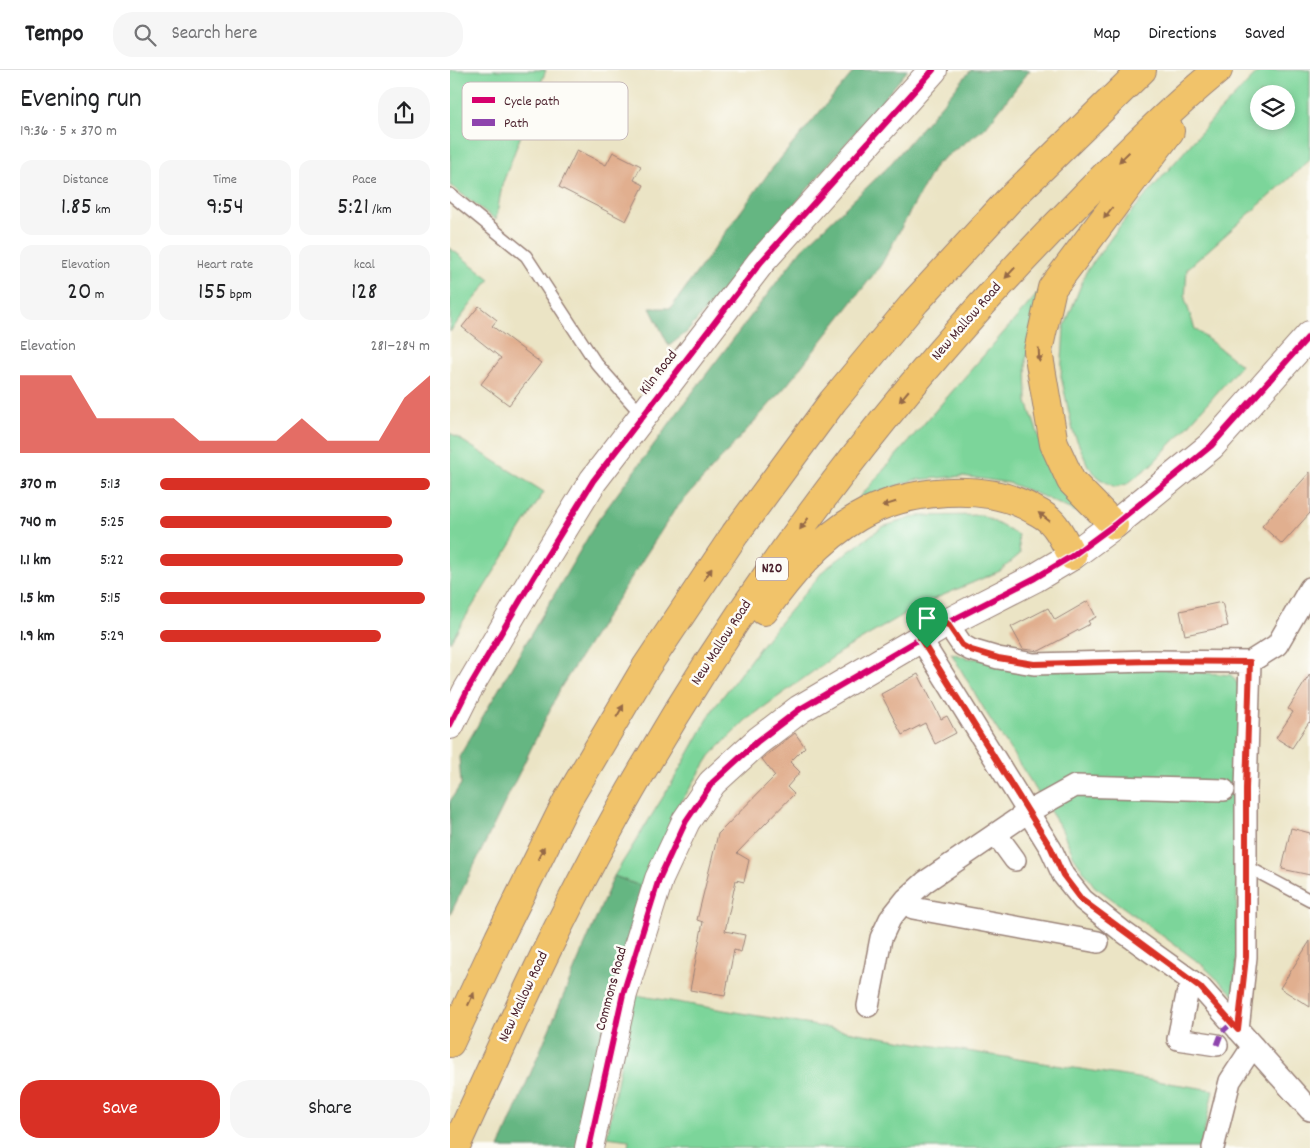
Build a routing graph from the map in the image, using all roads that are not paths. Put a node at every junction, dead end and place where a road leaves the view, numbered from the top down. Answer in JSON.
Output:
{"nodes":[{"id":1,"x":933,"y":70,"type":"edge"},
{"id":2,"x":1142,"y":70,"type":"edge"},
{"id":3,"x":1214,"y":73,"type":"edge"},
{"id":4,"x":450,"y":194,"type":"edge"},
{"id":5,"x":1310,"y":335,"type":"edge"},
{"id":6,"x":642,"y":415,"type":"junction"},
{"id":7,"x":1114,"y":525,"type":"junction"},
{"id":8,"x":1072,"y":556,"type":"junction"},
{"id":9,"x":1310,"y":588,"type":"edge"},
{"id":10,"x":947,"y":623,"type":"junction"},
{"id":11,"x":920,"y":638,"type":"junction"},
{"id":12,"x":1250,"y":662,"type":"junction"},
{"id":13,"x":450,"y":725,"type":"edge"},
{"id":14,"x":643,"y":768,"type":"junction"},
{"id":15,"x":1224,"y":790,"type":"dead end"},
{"id":16,"x":1028,"y":812,"type":"junction"},
{"id":17,"x":996,"y":834,"type":"junction"},
{"id":18,"x":1014,"y":860,"type":"dead end"},
{"id":19,"x":1246,"y":866,"type":"junction"},
{"id":20,"x":906,"y":899,"type":"junction"},
{"id":21,"x":1310,"y":900,"type":"edge"},
{"id":22,"x":1098,"y":942,"type":"dead end"},
{"id":23,"x":1196,"y":984,"type":"junction"},
{"id":24,"x":868,"y":1006,"type":"dead end"},
{"id":25,"x":1238,"y":1030,"type":"junction"},
{"id":26,"x":450,"y":1044,"type":"edge"},
{"id":27,"x":1217,"y":1046,"type":"dead end"},
{"id":28,"x":1253,"y":1046,"type":"junction"},
{"id":29,"x":1310,"y":1110,"type":"edge"},
{"id":30,"x":455,"y":1148,"type":"edge"},
{"id":31,"x":589,"y":1148,"type":"edge"},
{"id":32,"x":1212,"y":1148,"type":"edge"}],
"edges":[{"from":1,"to":6,"type":"street","name":"Kiln Road"},
{"from":26,"to":2,"type":"highway","one_way":true},
{"from":3,"to":7,"type":"highway","number":"N20","one_way":true},
{"from":3,"to":14,"type":"highway","name":"New Mallow Road","number":"N20","one_way":true},
{"from":4,"to":6,"type":"lane"},
{"from":5,"to":7,"type":"street","name":"Commons Road"},
{"from":6,"to":13,"type":"street","name":"Kiln Road"},
{"from":7,"to":8,"type":"street","name":"Commons Road"},
{"from":8,"to":10,"type":"street","name":"Commons Road"},
{"from":8,"to":14,"type":"highway","number":"N20","one_way":true},
{"from":9,"to":12,"type":"street"},
{"from":10,"to":11,"type":"street","name":"Commons Road"},
{"from":10,"to":12,"type":"street"},
{"from":11,"to":16,"type":"street"},
{"from":11,"to":31,"type":"street","name":"Commons Road"},
{"from":12,"to":19,"type":"street"},
{"from":14,"to":30,"type":"highway","name":"New Mallow Road","number":"N20"},
{"from":15,"to":16,"type":"street"},
{"from":16,"to":17,"type":"street"},
{"from":16,"to":23,"type":"street"},
{"from":17,"to":18,"type":"street"},
{"from":17,"to":20,"type":"street"},
{"from":19,"to":21,"type":"lane"},
{"from":19,"to":25,"type":"street"},
{"from":20,"to":22,"type":"street"},
{"from":20,"to":24,"type":"street"},
{"from":23,"to":25,"type":"street"},
{"from":23,"to":27,"type":"street"},
{"from":25,"to":28,"type":"street"},
{"from":28,"to":29,"type":"street"},
{"from":28,"to":32,"type":"street"}]}
